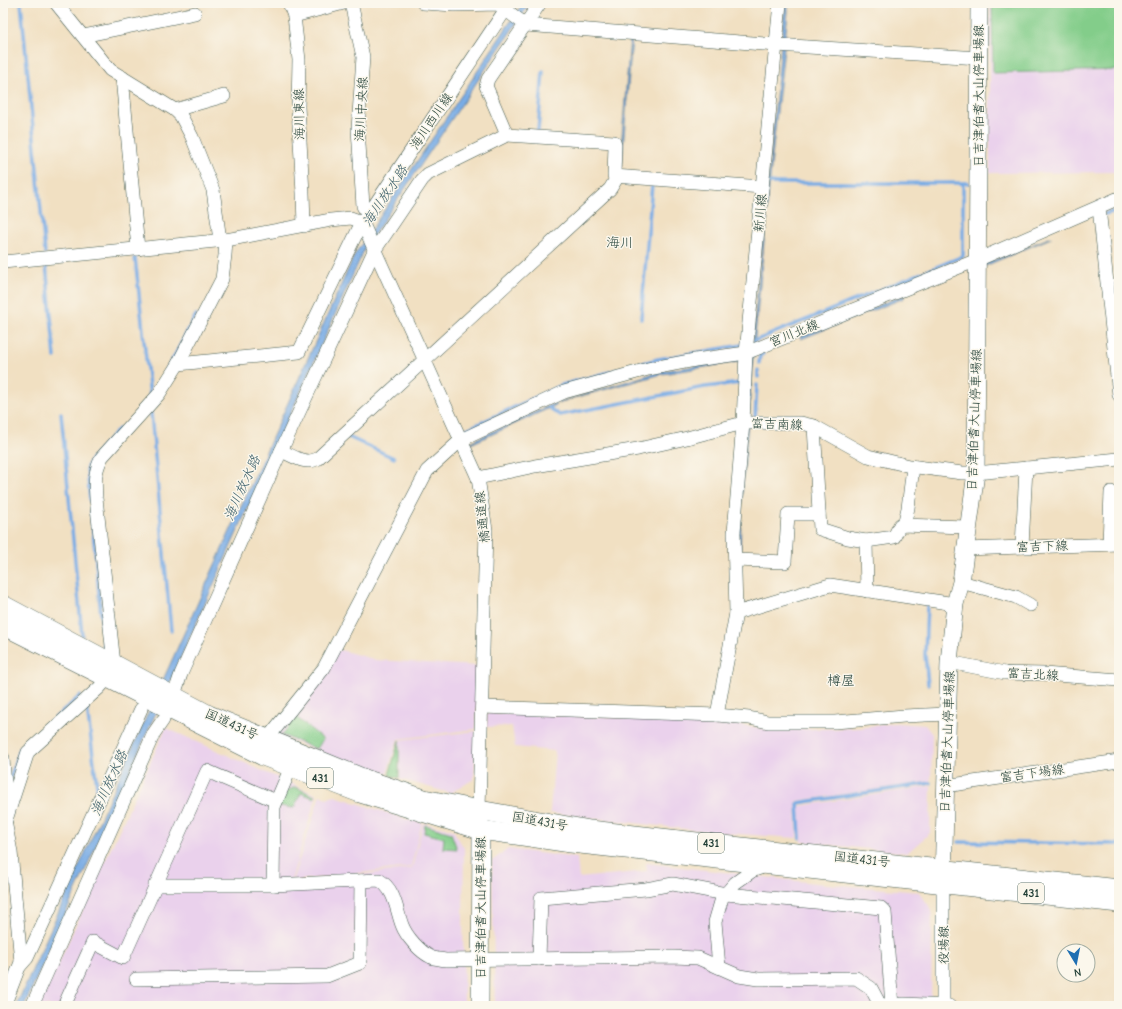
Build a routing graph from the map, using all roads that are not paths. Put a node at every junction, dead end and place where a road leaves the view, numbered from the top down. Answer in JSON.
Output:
{"nodes":[{"id":1,"x":56,"y":3,"type":"edge"},
{"id":2,"x":290,"y":3,"type":"edge"},
{"id":3,"x":344,"y":3,"type":"edge"},
{"id":4,"x":351,"y":3,"type":"edge"},
{"id":5,"x":423,"y":3,"type":"edge"},
{"id":6,"x":540,"y":3,"type":"edge"},
{"id":7,"x":780,"y":3,"type":"edge"},
{"id":8,"x":979,"y":3,"type":"edge"},
{"id":9,"x":508,"y":8,"type":"edge"},
{"id":10,"x":195,"y":13,"type":"dead end"},
{"id":11,"x":294,"y":16,"type":"junction"},
{"id":12,"x":524,"y":24,"type":"junction"},
{"id":13,"x":83,"y":36,"type":"junction"},
{"id":14,"x":777,"y":45,"type":"junction"},
{"id":15,"x":979,"y":58,"type":"junction"},
{"id":16,"x":122,"y":77,"type":"junction"},
{"id":17,"x":224,"y":96,"type":"dead end"},
{"id":18,"x":175,"y":110,"type":"junction"},
{"id":19,"x":507,"y":135,"type":"junction"},
{"id":20,"x":618,"y":176,"type":"junction"},
{"id":21,"x":762,"y":187,"type":"junction"},
{"id":22,"x":1119,"y":198,"type":"edge"},
{"id":23,"x":1100,"y":208,"type":"junction"},
{"id":24,"x":365,"y":222,"type":"junction"},
{"id":25,"x":304,"y":226,"type":"junction"},
{"id":26,"x":223,"y":240,"type":"junction"},
{"id":27,"x":374,"y":249,"type":"junction"},
{"id":28,"x":138,"y":250,"type":"junction"},
{"id":29,"x":977,"y":260,"type":"junction"},
{"id":30,"x":3,"y":262,"type":"edge"},
{"id":31,"x":746,"y":353,"type":"junction"},
{"id":32,"x":425,"y":361,"type":"junction"},
{"id":33,"x":178,"y":364,"type":"junction"},
{"id":34,"x":1119,"y":394,"type":"edge"},
{"id":35,"x":743,"y":423,"type":"junction"},
{"id":36,"x":814,"y":426,"type":"junction"},
{"id":37,"x":461,"y":440,"type":"junction"},
{"id":38,"x":282,"y":451,"type":"junction"},
{"id":39,"x":1119,"y":459,"type":"edge"},
{"id":40,"x":913,"y":467,"type":"junction"},
{"id":41,"x":1026,"y":468,"type":"junction"},
{"id":42,"x":976,"y":473,"type":"junction"},
{"id":43,"x":478,"y":478,"type":"junction"},
{"id":44,"x":1110,"y":492,"type":"dead end"},
{"id":45,"x":819,"y":514,"type":"junction"},
{"id":46,"x":904,"y":525,"type":"junction"},
{"id":47,"x":968,"y":527,"type":"junction"},
{"id":48,"x":866,"y":541,"type":"junction"},
{"id":49,"x":1114,"y":544,"type":"edge"},
{"id":50,"x":1022,"y":547,"type":"junction"},
{"id":51,"x":965,"y":549,"type":"junction"},
{"id":52,"x":735,"y":560,"type":"junction"},
{"id":53,"x":960,"y":582,"type":"junction"},
{"id":54,"x":867,"y":591,"type":"junction"},
{"id":55,"x":3,"y":604,"type":"edge"},
{"id":56,"x":955,"y":604,"type":"junction"},
{"id":57,"x":1030,"y":605,"type":"dead end"},
{"id":58,"x":736,"y":613,"type":"junction"},
{"id":59,"x":3,"y":625,"type":"edge"},
{"id":60,"x":949,"y":662,"type":"junction"},
{"id":61,"x":111,"y":671,"type":"junction"},
{"id":62,"x":1119,"y":680,"type":"edge"},
{"id":63,"x":147,"y":697,"type":"junction"},
{"id":64,"x":170,"y":703,"type":"junction"},
{"id":65,"x":482,"y":707,"type":"junction"},
{"id":66,"x":717,"y":714,"type":"junction"},
{"id":67,"x":947,"y":714,"type":"junction"},
{"id":68,"x":267,"y":739,"type":"junction"},
{"id":69,"x":3,"y":758,"type":"edge"},
{"id":70,"x":1119,"y":761,"type":"edge"},
{"id":71,"x":291,"y":767,"type":"junction"},
{"id":72,"x":945,"y":786,"type":"junction"},
{"id":73,"x":276,"y":801,"type":"junction"},
{"id":74,"x":11,"y":803,"type":"junction"},
{"id":75,"x":479,"y":810,"type":"junction"},
{"id":76,"x":4,"y":825,"type":"edge"},
{"id":77,"x":481,"y":830,"type":"junction"},
{"id":78,"x":770,"y":865,"type":"junction"},
{"id":79,"x":944,"y":876,"type":"junction"},
{"id":80,"x":361,"y":881,"type":"junction"},
{"id":81,"x":155,"y":885,"type":"junction"},
{"id":82,"x":274,"y":885,"type":"junction"},
{"id":83,"x":1119,"y":889,"type":"edge"},
{"id":84,"x":726,"y":894,"type":"junction"},
{"id":85,"x":1119,"y":903,"type":"edge"},
{"id":86,"x":480,"y":959,"type":"junction"},
{"id":87,"x":539,"y":959,"type":"junction"},
{"id":88,"x":20,"y":966,"type":"junction"},
{"id":89,"x":719,"y":967,"type":"junction"},
{"id":90,"x":136,"y":979,"type":"dead end"},
{"id":91,"x":892,"y":1005,"type":"edge"},
{"id":92,"x":4,"y":1006,"type":"edge"},
{"id":93,"x":32,"y":1006,"type":"edge"},
{"id":94,"x":64,"y":1006,"type":"edge"},
{"id":95,"x":480,"y":1006,"type":"edge"},
{"id":96,"x":943,"y":1006,"type":"edge"},
{"id":97,"x":949,"y":1006,"type":"edge"}],
"edges":[{"from":1,"to":13,"type":"street"},
{"from":2,"to":11,"type":"street","name":"海川東線"},
{"from":3,"to":11,"type":"street"},
{"from":4,"to":24,"type":"street","name":"海川中央線"},
{"from":5,"to":9,"type":"street"},
{"from":6,"to":12,"type":"street"},
{"from":7,"to":14,"type":"street","name":"新川線"},
{"from":8,"to":15,"type":"main road","name":"日吉津伯耆大山停車場線"},
{"from":9,"to":12,"type":"street"},
{"from":9,"to":24,"type":"street","name":"海川西川線"},
{"from":10,"to":13,"type":"street"},
{"from":11,"to":25,"type":"street","name":"海川東線"},
{"from":12,"to":14,"type":"street"},
{"from":12,"to":19,"type":"street"},
{"from":13,"to":16,"type":"street"},
{"from":14,"to":15,"type":"street"},
{"from":14,"to":21,"type":"street","name":"新川線"},
{"from":15,"to":29,"type":"main road","name":"日吉津伯耆大山停車場線"},
{"from":16,"to":18,"type":"street"},
{"from":16,"to":28,"type":"street"},
{"from":17,"to":18,"type":"street"},
{"from":18,"to":26,"type":"street"},
{"from":19,"to":20,"type":"street"},
{"from":19,"to":27,"type":"street"},
{"from":20,"to":21,"type":"street"},
{"from":20,"to":32,"type":"street"},
{"from":21,"to":31,"type":"street","name":"新川線"},
{"from":22,"to":23,"type":"street","name":"宮川北線"},
{"from":23,"to":29,"type":"street","name":"宮川北線"},
{"from":23,"to":34,"type":"street"},
{"from":24,"to":25,"type":"street"},
{"from":24,"to":27,"type":"street","name":"海川中央線"},
{"from":24,"to":33,"type":"street","name":"海川西川線"},
{"from":25,"to":26,"type":"street"},
{"from":26,"to":28,"type":"street"},
{"from":26,"to":33,"type":"street"},
{"from":27,"to":32,"type":"street","name":"橋通道線"},
{"from":27,"to":38,"type":"street"},
{"from":28,"to":30,"type":"street"},
{"from":29,"to":31,"type":"street","name":"宮川北線"},
{"from":29,"to":42,"type":"main road","name":"日吉津伯耆大山停車場線"},
{"from":31,"to":35,"type":"street","name":"新川線"},
{"from":31,"to":37,"type":"street","name":"宮川北線"},
{"from":32,"to":37,"type":"street","name":"橋通道線"},
{"from":32,"to":38,"type":"street"},
{"from":33,"to":61,"type":"street"},
{"from":35,"to":36,"type":"street","name":"富吉南線"},
{"from":35,"to":43,"type":"street","name":"富吉南線"},
{"from":35,"to":52,"type":"street","name":"新川線"},
{"from":36,"to":40,"type":"street","name":"富吉南線"},
{"from":36,"to":45,"type":"street"},
{"from":37,"to":43,"type":"street","name":"橋通道線"},
{"from":37,"to":68,"type":"street","name":"宮川北線"},
{"from":38,"to":64,"type":"street"},
{"from":39,"to":41,"type":"street","name":"富吉南線"},
{"from":40,"to":42,"type":"street","name":"富吉南線"},
{"from":40,"to":46,"type":"street"},
{"from":41,"to":42,"type":"street","name":"富吉南線"},
{"from":41,"to":50,"type":"street"},
{"from":42,"to":47,"type":"main road","name":"日吉津伯耆大山停車場線"},
{"from":43,"to":65,"type":"street","name":"橋通道線"},
{"from":44,"to":49,"type":"street"},
{"from":45,"to":48,"type":"street"},
{"from":45,"to":52,"type":"street"},
{"from":46,"to":47,"type":"street"},
{"from":46,"to":48,"type":"street"},
{"from":47,"to":51,"type":"main road","name":"日吉津伯耆大山停車場線"},
{"from":48,"to":54,"type":"street"},
{"from":49,"to":50,"type":"street","name":"富吉下線"},
{"from":50,"to":51,"type":"street","name":"富吉下線"},
{"from":51,"to":53,"type":"main road","name":"日吉津伯耆大山停車場線"},
{"from":52,"to":58,"type":"street","name":"新川線"},
{"from":53,"to":56,"type":"main road","name":"日吉津伯耆大山停車場線"},
{"from":53,"to":57,"type":"street"},
{"from":54,"to":56,"type":"street"},
{"from":54,"to":58,"type":"street"},
{"from":55,"to":61,"type":"highway","name":"国道431号","number":"431"},
{"from":56,"to":60,"type":"main road","name":"日吉津伯耆大山停車場線"},
{"from":58,"to":66,"type":"street","name":"新川線"},
{"from":59,"to":61,"type":"highway","name":"国道431号","number":"431"},
{"from":60,"to":62,"type":"street","name":"富吉北線"},
{"from":60,"to":67,"type":"main road","name":"日吉津伯耆大山停車場線"},
{"from":61,"to":63,"type":"highway","name":"国道431号","number":"431"},
{"from":61,"to":74,"type":"street"},
{"from":63,"to":64,"type":"highway","name":"国道431号","number":"431"},
{"from":63,"to":88,"type":"street"},
{"from":64,"to":68,"type":"highway","name":"国道431号","number":"431"},
{"from":64,"to":71,"type":"highway","name":"国道431号","number":"431"},
{"from":64,"to":93,"type":"street"},
{"from":65,"to":66,"type":"street"},
{"from":65,"to":75,"type":"street","name":"橋通道線"},
{"from":66,"to":67,"type":"street"},
{"from":67,"to":72,"type":"main road","name":"日吉津伯耆大山停車場線"},
{"from":68,"to":75,"type":"highway","name":"国道431号","number":"431"},
{"from":69,"to":74,"type":"street"},
{"from":70,"to":72,"type":"street","name":"富吉下場線"},
{"from":71,"to":73,"type":"street"},
{"from":71,"to":77,"type":"highway","name":"国道431号","number":"431"},
{"from":72,"to":79,"type":"main road","name":"日吉津伯耆大山停車場線"},
{"from":73,"to":81,"type":"street"},
{"from":73,"to":82,"type":"street"},
{"from":74,"to":76,"type":"street"},
{"from":75,"to":77,"type":"main road","name":"日吉津伯耆大山停車場線"},
{"from":75,"to":79,"type":"highway","name":"国道431号","number":"431"},
{"from":76,"to":88,"type":"street"},
{"from":77,"to":78,"type":"highway","name":"国道431号","number":"431"},
{"from":77,"to":86,"type":"main road","name":"日吉津伯耆大山停車場線"},
{"from":78,"to":79,"type":"highway","name":"国道431号","number":"431"},
{"from":78,"to":84,"type":"street"},
{"from":79,"to":83,"type":"highway","name":"国道431号","number":"431"},
{"from":79,"to":85,"type":"highway","name":"国道431号","number":"431"},
{"from":79,"to":96,"type":"street","name":"役場線"},
{"from":80,"to":82,"type":"street"},
{"from":80,"to":86,"type":"street"},
{"from":80,"to":90,"type":"street"},
{"from":81,"to":82,"type":"street"},
{"from":81,"to":94,"type":"street"},
{"from":84,"to":87,"type":"street"},
{"from":84,"to":89,"type":"street"},
{"from":84,"to":91,"type":"street"},
{"from":86,"to":87,"type":"street"},
{"from":86,"to":95,"type":"main road","name":"日吉津伯耆大山停車場線"},
{"from":87,"to":89,"type":"street"},
{"from":88,"to":92,"type":"street"},
{"from":89,"to":91,"type":"street"},
{"from":91,"to":96,"type":"street"},
{"from":96,"to":97,"type":"street"}]}
